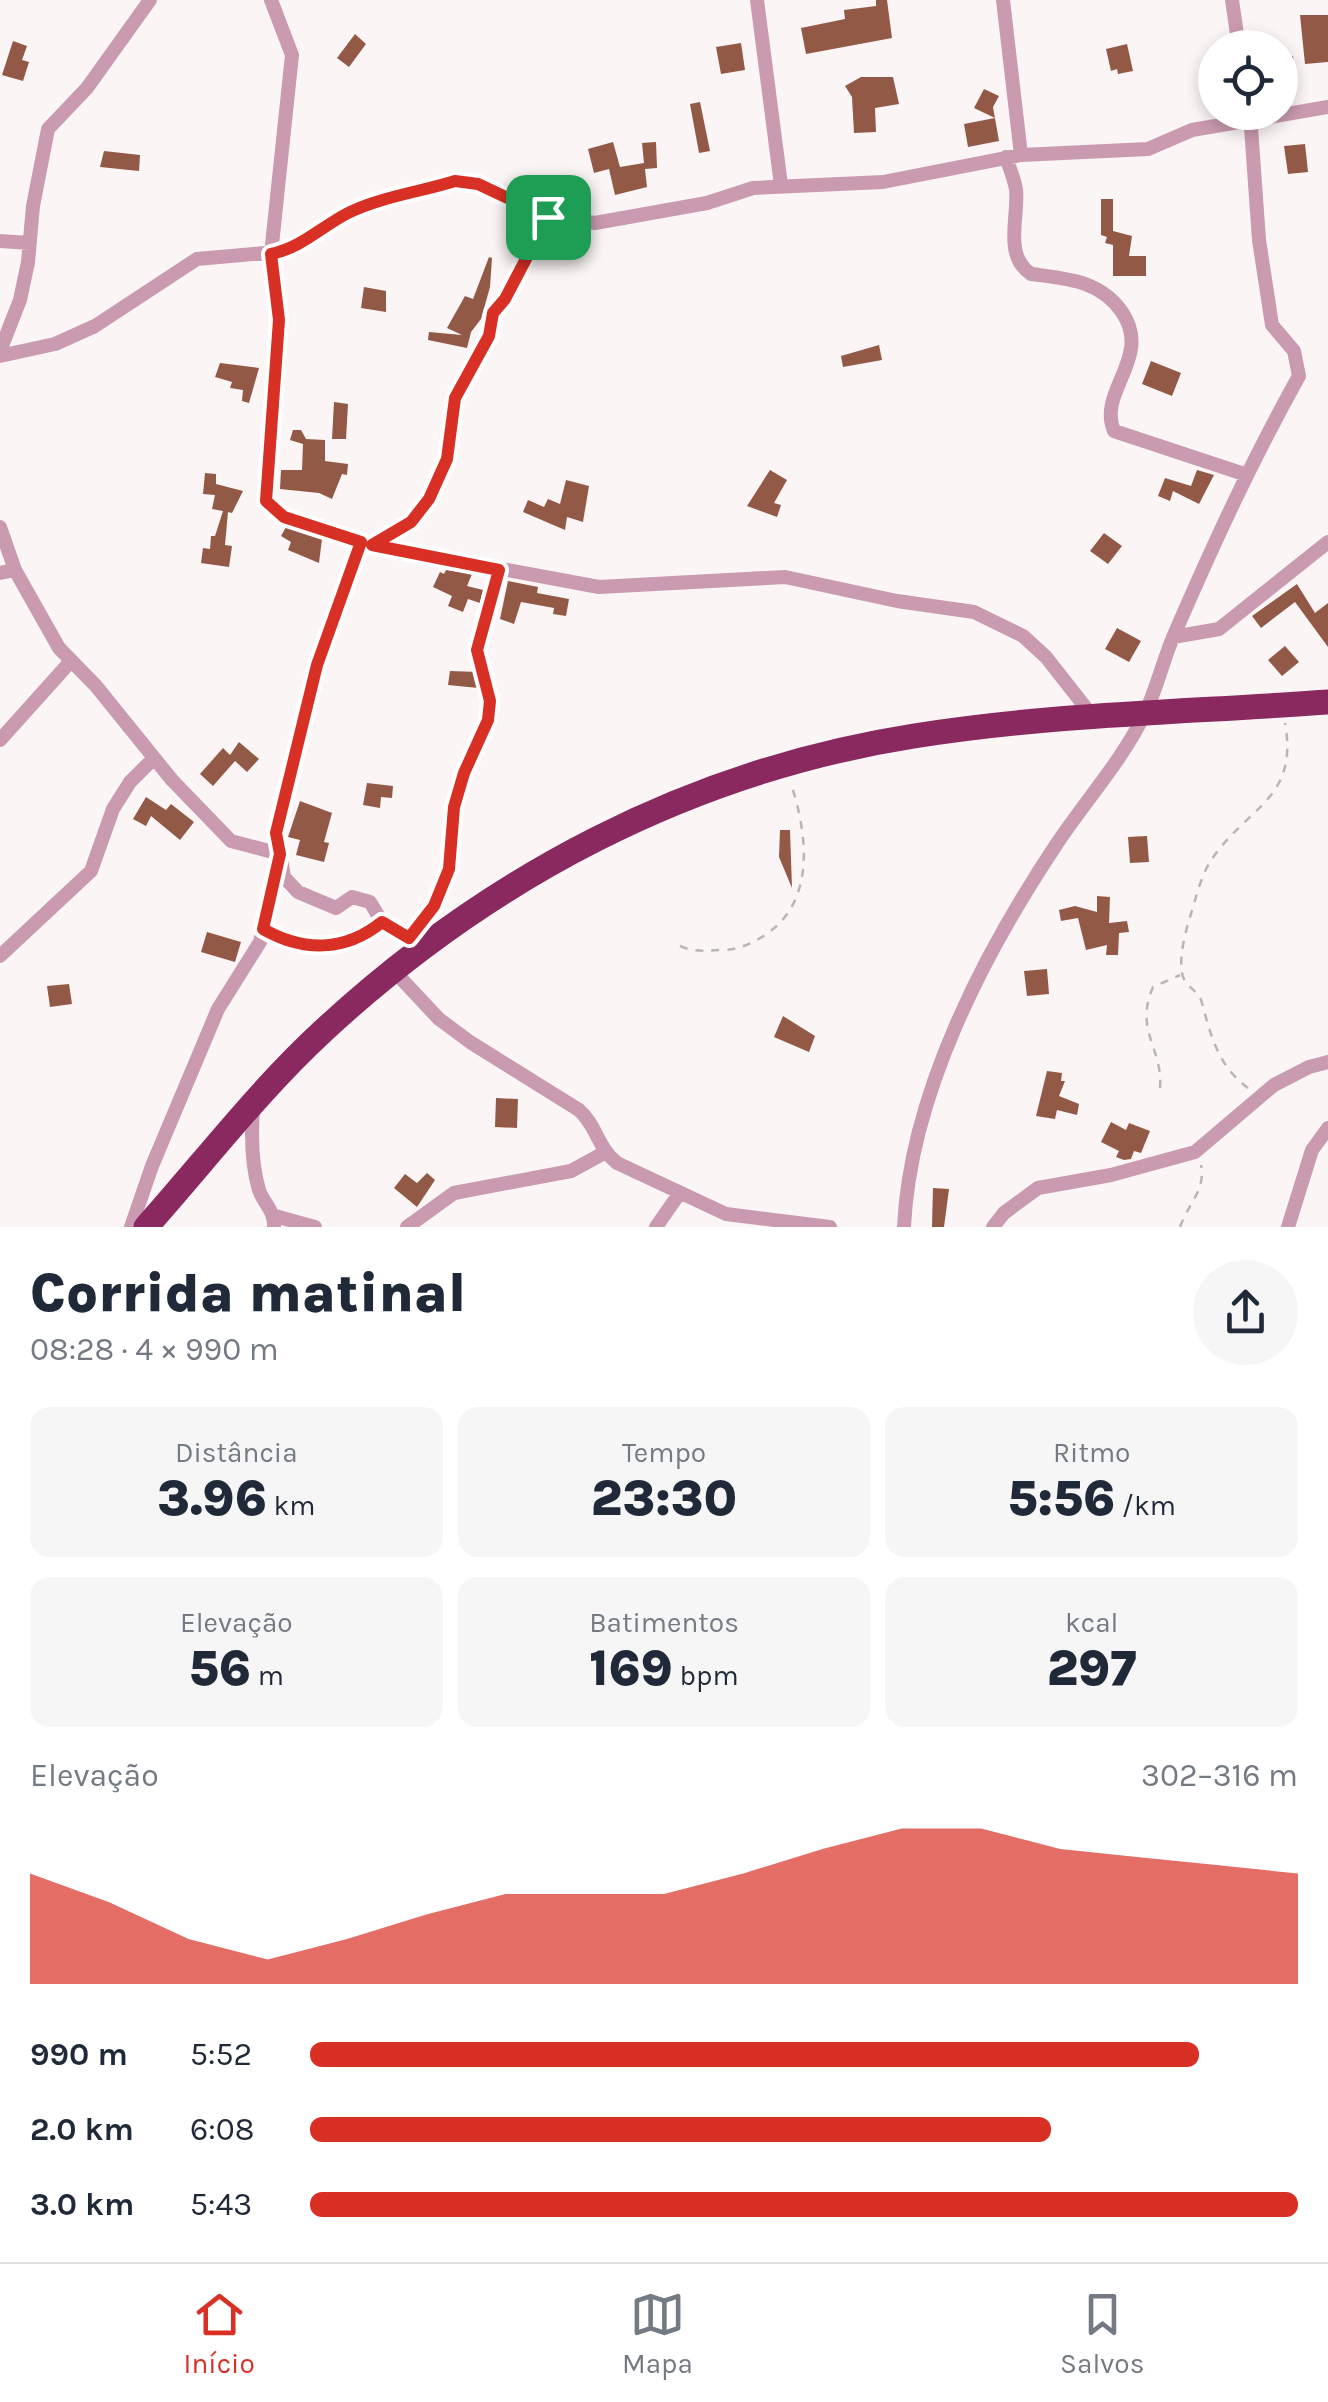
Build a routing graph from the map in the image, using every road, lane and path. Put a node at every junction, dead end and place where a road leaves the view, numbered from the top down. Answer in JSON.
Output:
{"nodes":[{"id":1,"x":150,"y":0,"type":"edge"},
{"id":2,"x":271,"y":0,"type":"edge"},
{"id":3,"x":757,"y":0,"type":"edge"},
{"id":4,"x":1003,"y":0,"type":"edge"},
{"id":5,"x":1232,"y":0,"type":"edge"},
{"id":6,"x":1236,"y":30,"type":"edge"},
{"id":7,"x":1328,"y":107,"type":"edge"},
{"id":8,"x":1298,"y":110,"type":"edge"},
{"id":9,"x":1198,"y":128,"type":"edge"},
{"id":10,"x":1251,"y":130,"type":"edge"},
{"id":11,"x":1013,"y":156,"type":"junction"},
{"id":12,"x":781,"y":185,"type":"junction"},
{"id":13,"x":548,"y":217,"type":"junction"},
{"id":14,"x":0,"y":241,"type":"edge"},
{"id":15,"x":30,"y":244,"type":"junction"},
{"id":16,"x":271,"y":254,"type":"junction"},
{"id":17,"x":0,"y":354,"type":"edge"},
{"id":18,"x":1244,"y":474,"type":"junction"},
{"id":19,"x":0,"y":527,"type":"edge"},
{"id":20,"x":1328,"y":542,"type":"edge"},
{"id":21,"x":367,"y":544,"type":"junction"},
{"id":22,"x":499,"y":570,"type":"junction"},
{"id":23,"x":7,"y":572,"type":"edge"},
{"id":24,"x":1173,"y":637,"type":"junction"},
{"id":25,"x":71,"y":661,"type":"junction"},
{"id":26,"x":1328,"y":702,"type":"edge"},
{"id":27,"x":1282,"y":705,"type":"junction"},
{"id":28,"x":1146,"y":712,"type":"junction"},
{"id":29,"x":1094,"y":717,"type":"junction"},
{"id":30,"x":0,"y":740,"type":"edge"},
{"id":31,"x":154,"y":758,"type":"junction"},
{"id":32,"x":784,"y":764,"type":"junction"},
{"id":33,"x":280,"y":854,"type":"junction"},
{"id":34,"x":382,"y":922,"type":"junction"},
{"id":35,"x":263,"y":929,"type":"junction"},
{"id":36,"x":416,"y":942,"type":"junction"},
{"id":37,"x":680,"y":946,"type":"dead end"},
{"id":38,"x":0,"y":956,"type":"edge"},
{"id":39,"x":394,"y":971,"type":"junction"},
{"id":40,"x":1182,"y":974,"type":"junction"},
{"id":41,"x":1328,"y":1062,"type":"edge"},
{"id":42,"x":1274,"y":1086,"type":"junction"},
{"id":43,"x":1160,"y":1088,"type":"dead end"},
{"id":44,"x":253,"y":1107,"type":"junction"},
{"id":45,"x":1328,"y":1128,"type":"edge"},
{"id":46,"x":1195,"y":1152,"type":"junction"},
{"id":47,"x":604,"y":1153,"type":"junction"},
{"id":48,"x":679,"y":1194,"type":"junction"},
{"id":49,"x":274,"y":1221,"type":"edge"},
{"id":50,"x":131,"y":1227,"type":"edge"},
{"id":51,"x":146,"y":1227,"type":"edge"},
{"id":52,"x":315,"y":1227,"type":"edge"},
{"id":53,"x":407,"y":1227,"type":"edge"},
{"id":54,"x":656,"y":1227,"type":"edge"},
{"id":55,"x":830,"y":1227,"type":"edge"},
{"id":56,"x":904,"y":1227,"type":"edge"},
{"id":57,"x":993,"y":1227,"type":"edge"},
{"id":58,"x":1180,"y":1227,"type":"edge"},
{"id":59,"x":1288,"y":1227,"type":"edge"}],
"edges":[{"from":1,"to":15,"type":"street"},
{"from":2,"to":16,"type":"street"},
{"from":3,"to":12,"type":"street"},
{"from":4,"to":11,"type":"street"},
{"from":5,"to":6,"type":"street"},
{"from":7,"to":8,"type":"street"},
{"from":9,"to":11,"type":"street"},
{"from":10,"to":18,"type":"street"},
{"from":11,"to":12,"type":"street"},
{"from":11,"to":18,"type":"street"},
{"from":12,"to":13,"type":"street"},
{"from":13,"to":16,"type":"street"},
{"from":13,"to":21,"type":"street"},
{"from":14,"to":15,"type":"street"},
{"from":15,"to":17,"type":"street"},
{"from":16,"to":17,"type":"street"},
{"from":16,"to":21,"type":"street"},
{"from":18,"to":24,"type":"street"},
{"from":19,"to":23,"type":"street"},
{"from":20,"to":24,"type":"street"},
{"from":21,"to":22,"type":"street"},
{"from":21,"to":33,"type":"street"},
{"from":22,"to":29,"type":"street"},
{"from":22,"to":36,"type":"path"},
{"from":23,"to":25,"type":"street"},
{"from":24,"to":28,"type":"street"},
{"from":25,"to":30,"type":"street"},
{"from":25,"to":31,"type":"street"},
{"from":26,"to":27,"type":"highway"},
{"from":27,"to":28,"type":"highway"},
{"from":27,"to":40,"type":"path"},
{"from":28,"to":29,"type":"highway"},
{"from":28,"to":56,"type":"street"},
{"from":29,"to":32,"type":"highway"},
{"from":31,"to":33,"type":"street"},
{"from":31,"to":38,"type":"street"},
{"from":32,"to":36,"type":"highway"},
{"from":32,"to":37,"type":"path"},
{"from":33,"to":34,"type":"street"},
{"from":33,"to":35,"type":"street"},
{"from":34,"to":35,"type":"street"},
{"from":34,"to":36,"type":"street"},
{"from":35,"to":50,"type":"street"},
{"from":36,"to":39,"type":"highway"},
{"from":39,"to":44,"type":"highway"},
{"from":39,"to":47,"type":"street"},
{"from":40,"to":42,"type":"path"},
{"from":40,"to":43,"type":"path"},
{"from":41,"to":42,"type":"street"},
{"from":42,"to":46,"type":"street"},
{"from":44,"to":49,"type":"street"},
{"from":44,"to":51,"type":"highway"},
{"from":45,"to":59,"type":"street"},
{"from":46,"to":57,"type":"street"},
{"from":46,"to":58,"type":"path"},
{"from":47,"to":48,"type":"street"},
{"from":47,"to":53,"type":"street"},
{"from":48,"to":54,"type":"street"},
{"from":48,"to":55,"type":"street"},
{"from":49,"to":52,"type":"street"}]}
